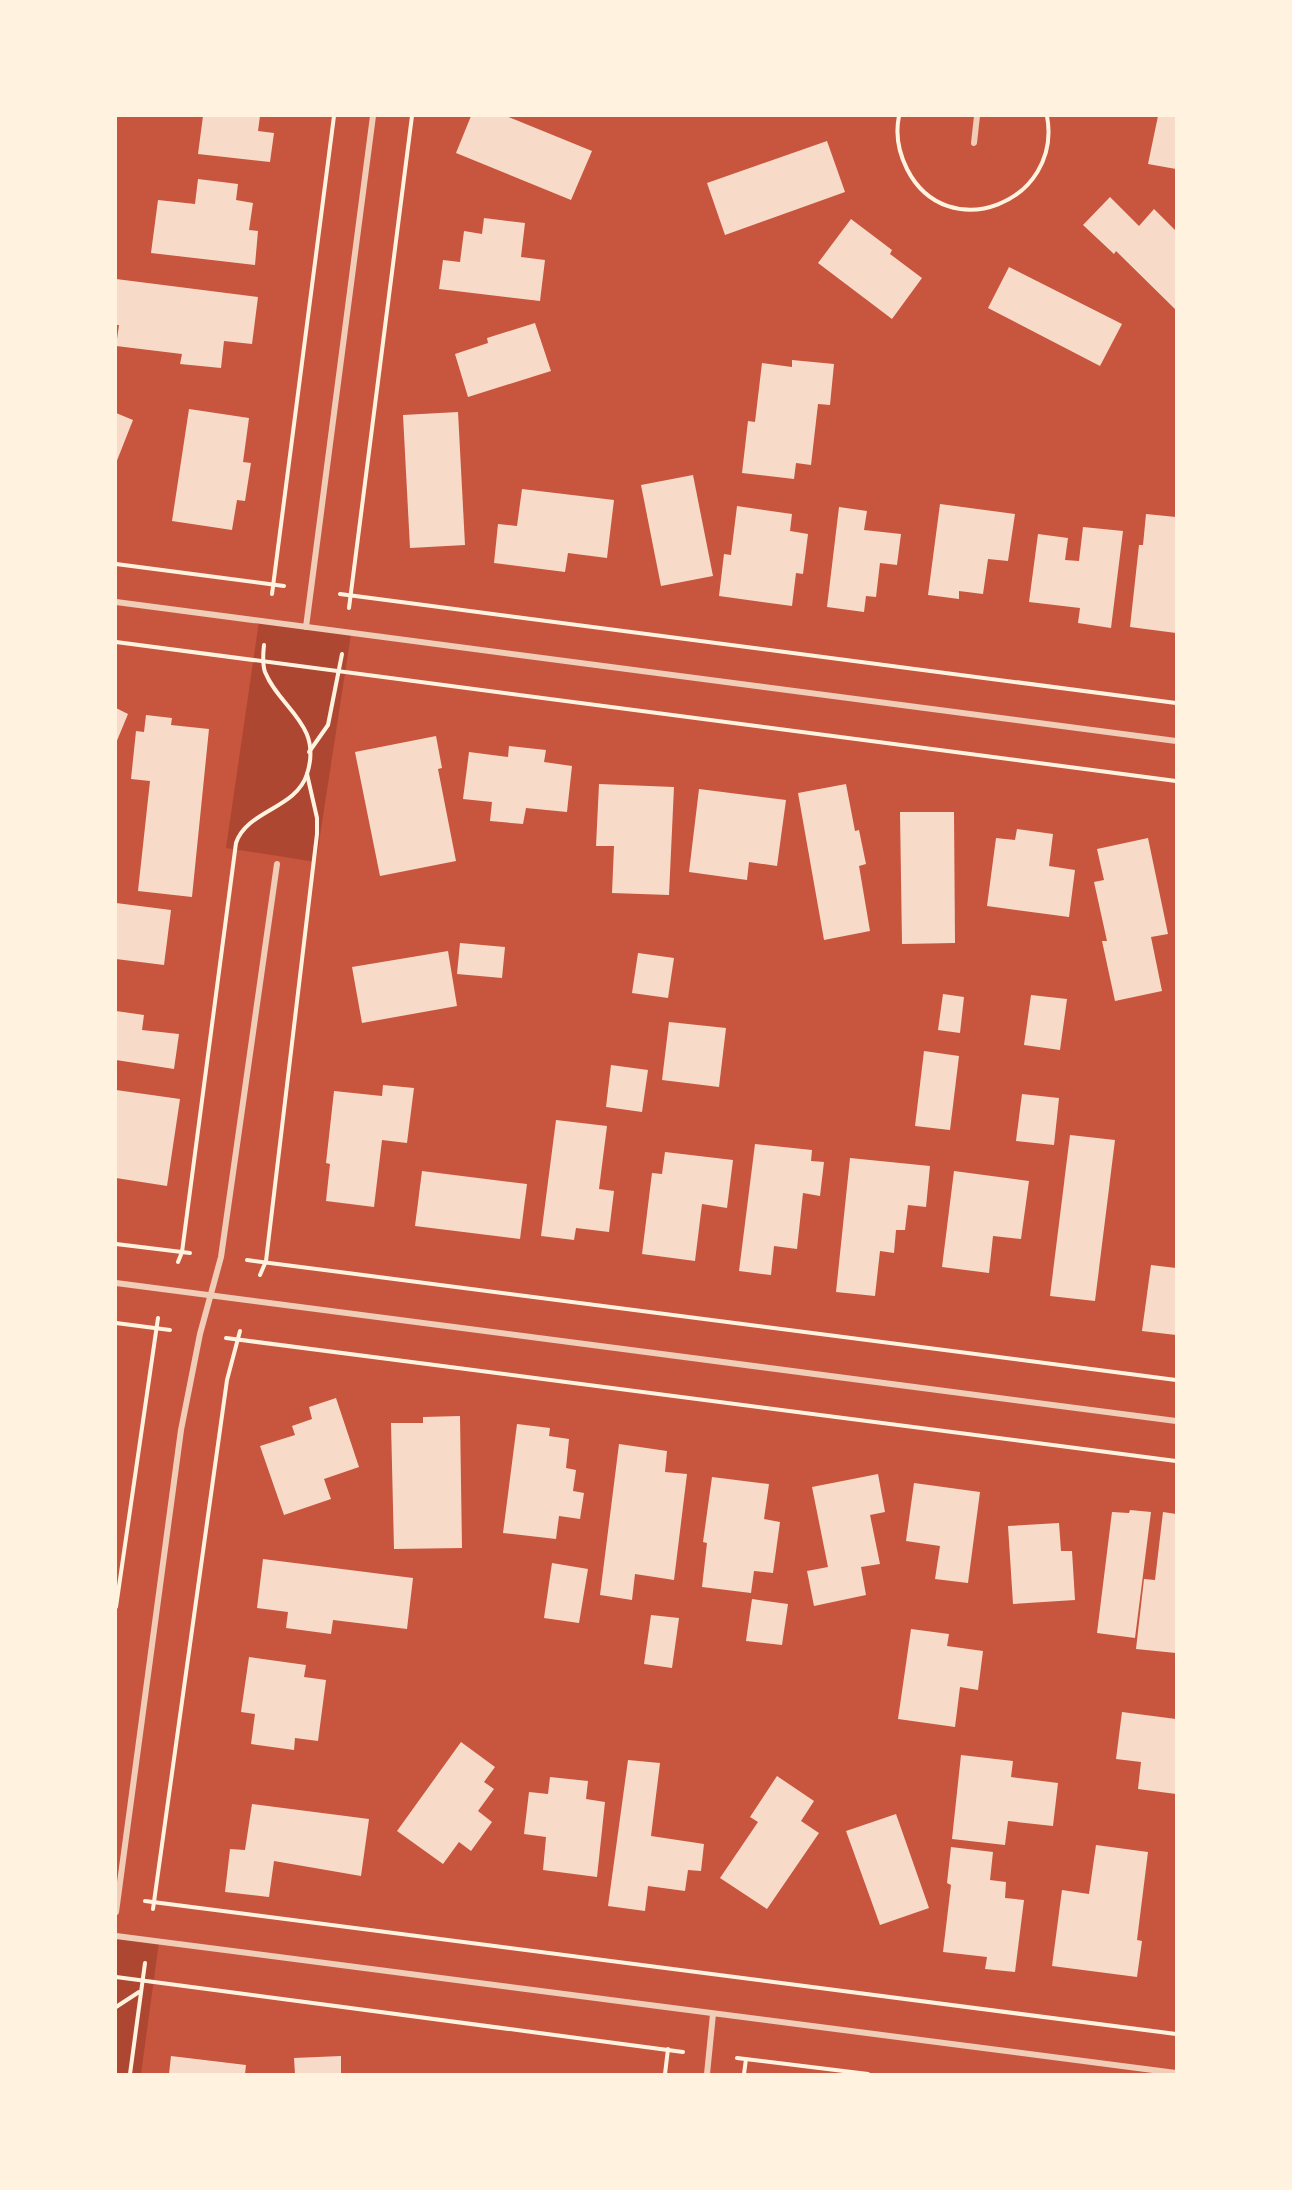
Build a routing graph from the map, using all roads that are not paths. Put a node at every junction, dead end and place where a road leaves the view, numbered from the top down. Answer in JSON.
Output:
{"nodes":[{"id":1,"x":373,"y":116,"type":"edge"},
{"id":2,"x":977,"y":116,"type":"edge"},
{"id":3,"x":974,"y":143,"type":"dead end"},
{"id":4,"x":116,"y":602,"type":"edge"},
{"id":5,"x":306,"y":627,"type":"junction"},
{"id":6,"x":1176,"y":741,"type":"edge"},
{"id":7,"x":277,"y":864,"type":"dead end"},
{"id":8,"x":116,"y":1283,"type":"edge"},
{"id":9,"x":212,"y":1295,"type":"junction"},
{"id":10,"x":1176,"y":1421,"type":"edge"},
{"id":11,"x":116,"y":1912,"type":"edge"},
{"id":12,"x":116,"y":1936,"type":"edge"},
{"id":13,"x":713,"y":2014,"type":"junction"},
{"id":14,"x":1176,"y":2073,"type":"edge"},
{"id":15,"x":706,"y":2074,"type":"edge"}],
"edges":[{"from":1,"to":5,"type":"street"},
{"from":2,"to":3,"type":"street"},
{"from":4,"to":5,"type":"street"},
{"from":5,"to":6,"type":"street"},
{"from":7,"to":9,"type":"street"},
{"from":8,"to":9,"type":"street"},
{"from":9,"to":10,"type":"street"},
{"from":9,"to":11,"type":"street"},
{"from":12,"to":13,"type":"street"},
{"from":13,"to":14,"type":"street"},
{"from":13,"to":15,"type":"street"}]}
